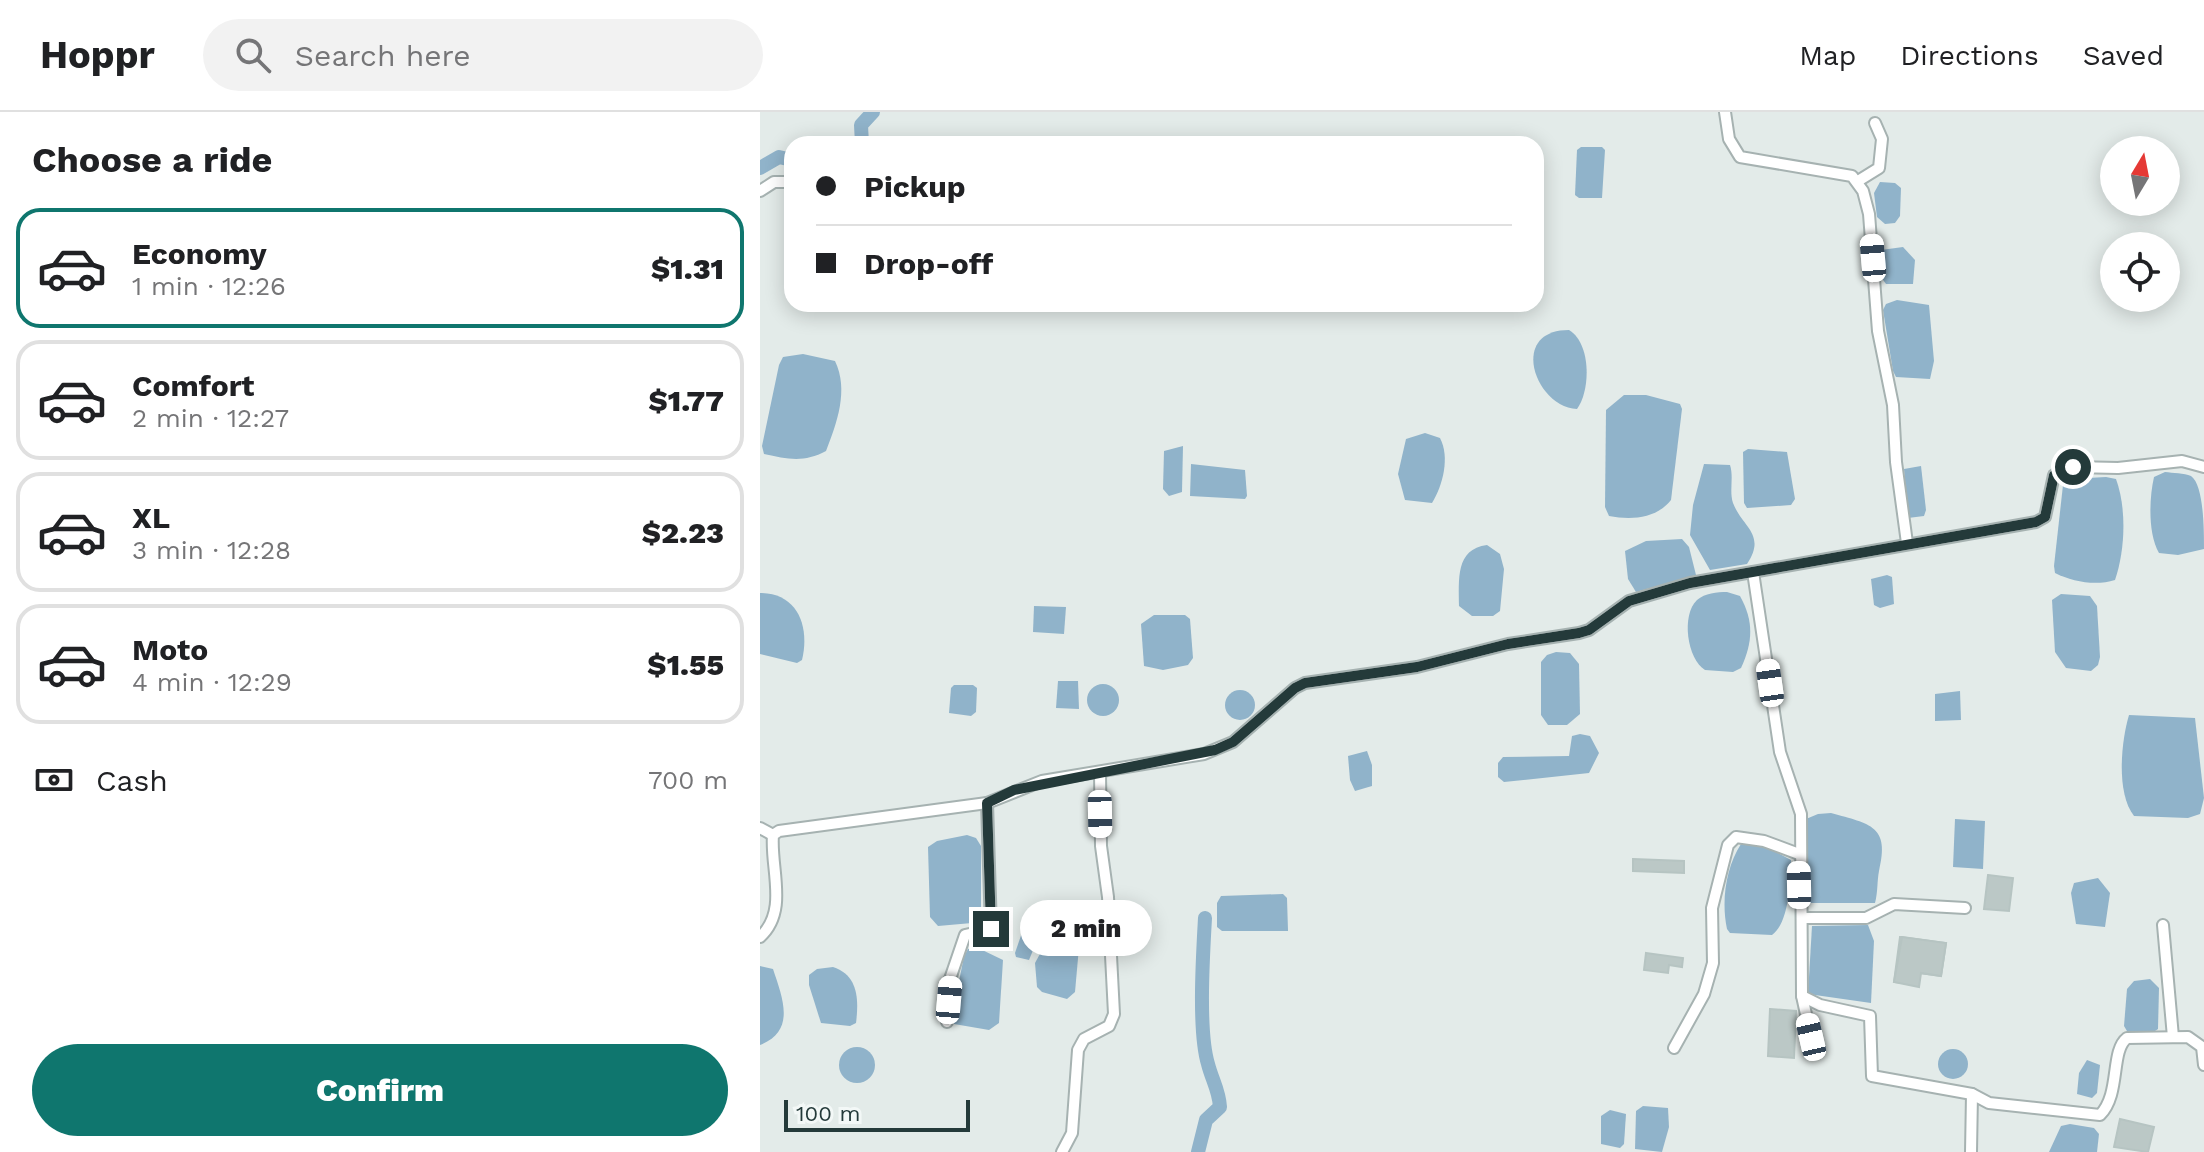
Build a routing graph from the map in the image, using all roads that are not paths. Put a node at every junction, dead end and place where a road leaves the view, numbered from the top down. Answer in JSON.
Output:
{"nodes":[{"id":1,"x":1725,"y":112,"type":"edge"},
{"id":2,"x":1875,"y":123,"type":"dead end"},
{"id":3,"x":1858,"y":181,"type":"junction"},
{"id":4,"x":784,"y":182,"type":"edge"},
{"id":5,"x":760,"y":191,"type":"edge"},
{"id":6,"x":2204,"y":467,"type":"edge"},
{"id":7,"x":1907,"y":543,"type":"junction"},
{"id":8,"x":1753,"y":572,"type":"junction"},
{"id":9,"x":1100,"y":773,"type":"junction"},
{"id":10,"x":987,"y":803,"type":"junction"},
{"id":11,"x":760,"y":828,"type":"edge"},
{"id":12,"x":773,"y":835,"type":"junction"},
{"id":13,"x":1799,"y":854,"type":"junction"},
{"id":14,"x":1965,"y":908,"type":"dead end"},
{"id":15,"x":1802,"y":918,"type":"junction"},
{"id":16,"x":2163,"y":925,"type":"dead end"},
{"id":17,"x":760,"y":937,"type":"edge"},
{"id":18,"x":1802,"y":996,"type":"junction"},
{"id":19,"x":947,"y":1022,"type":"dead end"},
{"id":20,"x":1811,"y":1037,"type":"dead end"},
{"id":21,"x":2173,"y":1037,"type":"junction"},
{"id":22,"x":1674,"y":1048,"type":"dead end"},
{"id":23,"x":2204,"y":1065,"type":"edge"},
{"id":24,"x":1972,"y":1094,"type":"junction"},
{"id":25,"x":1062,"y":1152,"type":"edge"},
{"id":26,"x":1971,"y":1152,"type":"edge"}],
"edges":[{"from":1,"to":3,"type":"street"},
{"from":2,"to":3,"type":"street"},
{"from":3,"to":7,"type":"street"},
{"from":4,"to":5,"type":"street"},
{"from":6,"to":7,"type":"street"},
{"from":7,"to":8,"type":"street"},
{"from":8,"to":9,"type":"street"},
{"from":8,"to":13,"type":"street"},
{"from":9,"to":10,"type":"street"},
{"from":9,"to":25,"type":"street"},
{"from":10,"to":12,"type":"street"},
{"from":10,"to":19,"type":"street"},
{"from":11,"to":12,"type":"street"},
{"from":12,"to":17,"type":"street"},
{"from":13,"to":15,"type":"street"},
{"from":13,"to":22,"type":"street"},
{"from":14,"to":15,"type":"street"},
{"from":15,"to":18,"type":"street"},
{"from":16,"to":21,"type":"street"},
{"from":18,"to":20,"type":"street"},
{"from":18,"to":24,"type":"street"},
{"from":21,"to":23,"type":"street"},
{"from":21,"to":24,"type":"street"},
{"from":24,"to":26,"type":"street"}]}
